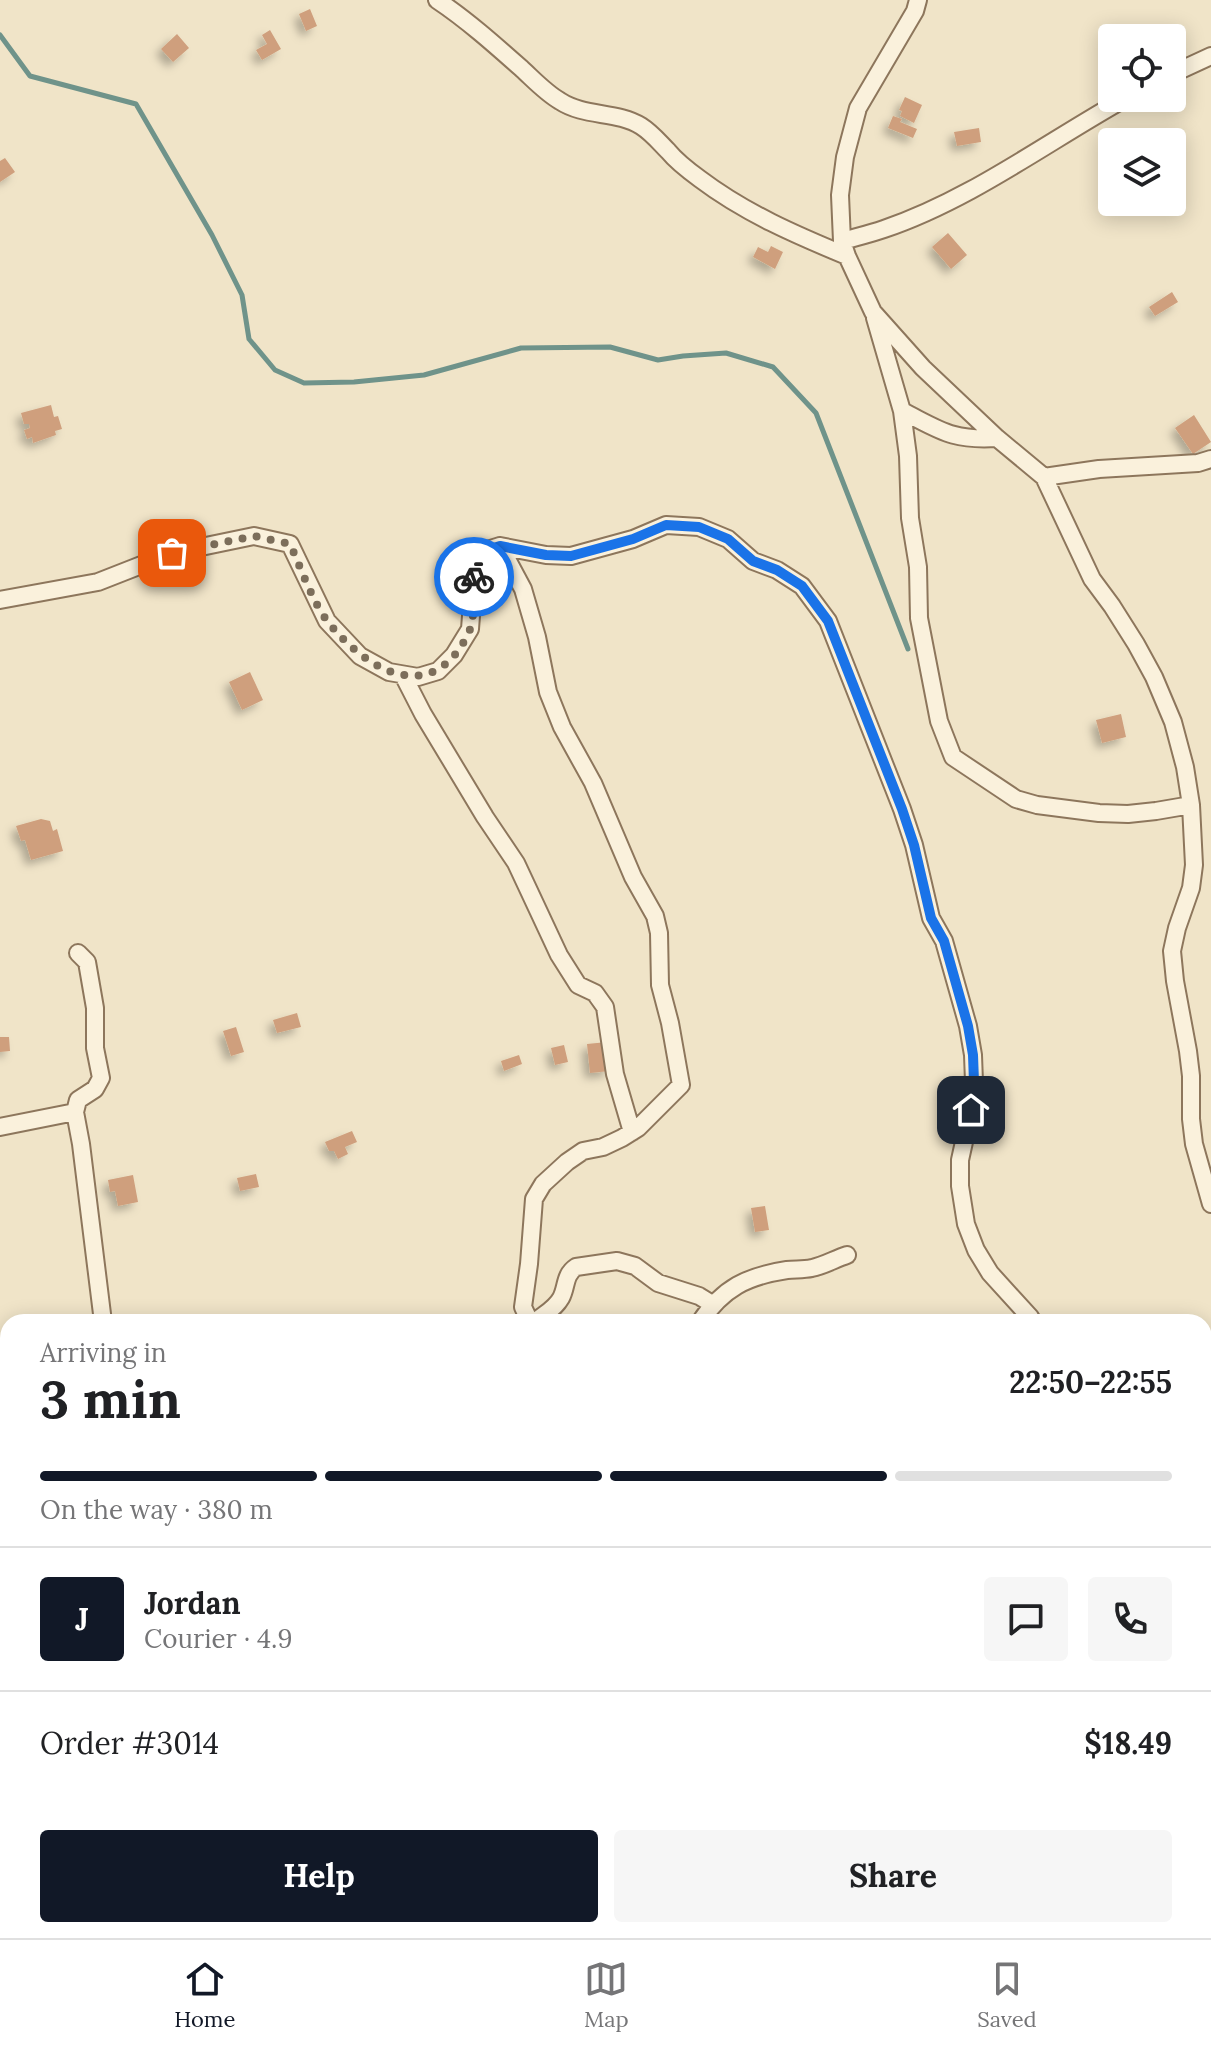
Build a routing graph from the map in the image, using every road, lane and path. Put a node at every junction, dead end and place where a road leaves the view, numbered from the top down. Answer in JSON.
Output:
{"nodes":[{"id":1,"x":437,"y":0,"type":"edge"},
{"id":2,"x":918,"y":0,"type":"edge"},
{"id":3,"x":1211,"y":56,"type":"edge"},
{"id":4,"x":1186,"y":68,"type":"edge"},
{"id":5,"x":1103,"y":112,"type":"edge"},
{"id":6,"x":845,"y":249,"type":"junction"},
{"id":7,"x":873,"y":312,"type":"junction"},
{"id":8,"x":902,"y":411,"type":"junction"},
{"id":9,"x":997,"y":438,"type":"junction"},
{"id":10,"x":1211,"y":459,"type":"edge"},
{"id":11,"x":1044,"y":477,"type":"junction"},
{"id":12,"x":500,"y":546,"type":"junction"},
{"id":13,"x":0,"y":600,"type":"edge"},
{"id":14,"x":403,"y":675,"type":"junction"},
{"id":15,"x":1191,"y":805,"type":"junction"},
{"id":16,"x":78,"y":953,"type":"dead end"},
{"id":17,"x":75,"y":1112,"type":"junction"},
{"id":18,"x":0,"y":1127,"type":"edge"},
{"id":19,"x":632,"y":1132,"type":"junction"},
{"id":20,"x":1211,"y":1204,"type":"edge"},
{"id":21,"x":847,"y":1255,"type":"dead end"},
{"id":22,"x":712,"y":1304,"type":"junction"},
{"id":23,"x":102,"y":1314,"type":"edge"},
{"id":24,"x":527,"y":1314,"type":"edge"},
{"id":25,"x":545,"y":1314,"type":"edge"},
{"id":26,"x":705,"y":1314,"type":"edge"},
{"id":27,"x":1027,"y":1314,"type":"edge"}],
"edges":[{"from":1,"to":6,"type":"street"},
{"from":2,"to":6,"type":"street"},
{"from":3,"to":4,"type":"street"},
{"from":5,"to":6,"type":"street"},
{"from":6,"to":7,"type":"street"},
{"from":7,"to":8,"type":"street"},
{"from":7,"to":9,"type":"street"},
{"from":8,"to":9,"type":"street"},
{"from":8,"to":15,"type":"street"},
{"from":9,"to":11,"type":"street"},
{"from":10,"to":11,"type":"street"},
{"from":11,"to":15,"type":"street"},
{"from":12,"to":14,"type":"street"},
{"from":12,"to":19,"type":"street"},
{"from":12,"to":27,"type":"street"},
{"from":13,"to":14,"type":"street"},
{"from":14,"to":19,"type":"street"},
{"from":15,"to":20,"type":"street"},
{"from":16,"to":17,"type":"street"},
{"from":17,"to":18,"type":"street"},
{"from":17,"to":23,"type":"street"},
{"from":19,"to":24,"type":"street"},
{"from":21,"to":22,"type":"street"},
{"from":22,"to":25,"type":"street"},
{"from":22,"to":26,"type":"street"}]}
